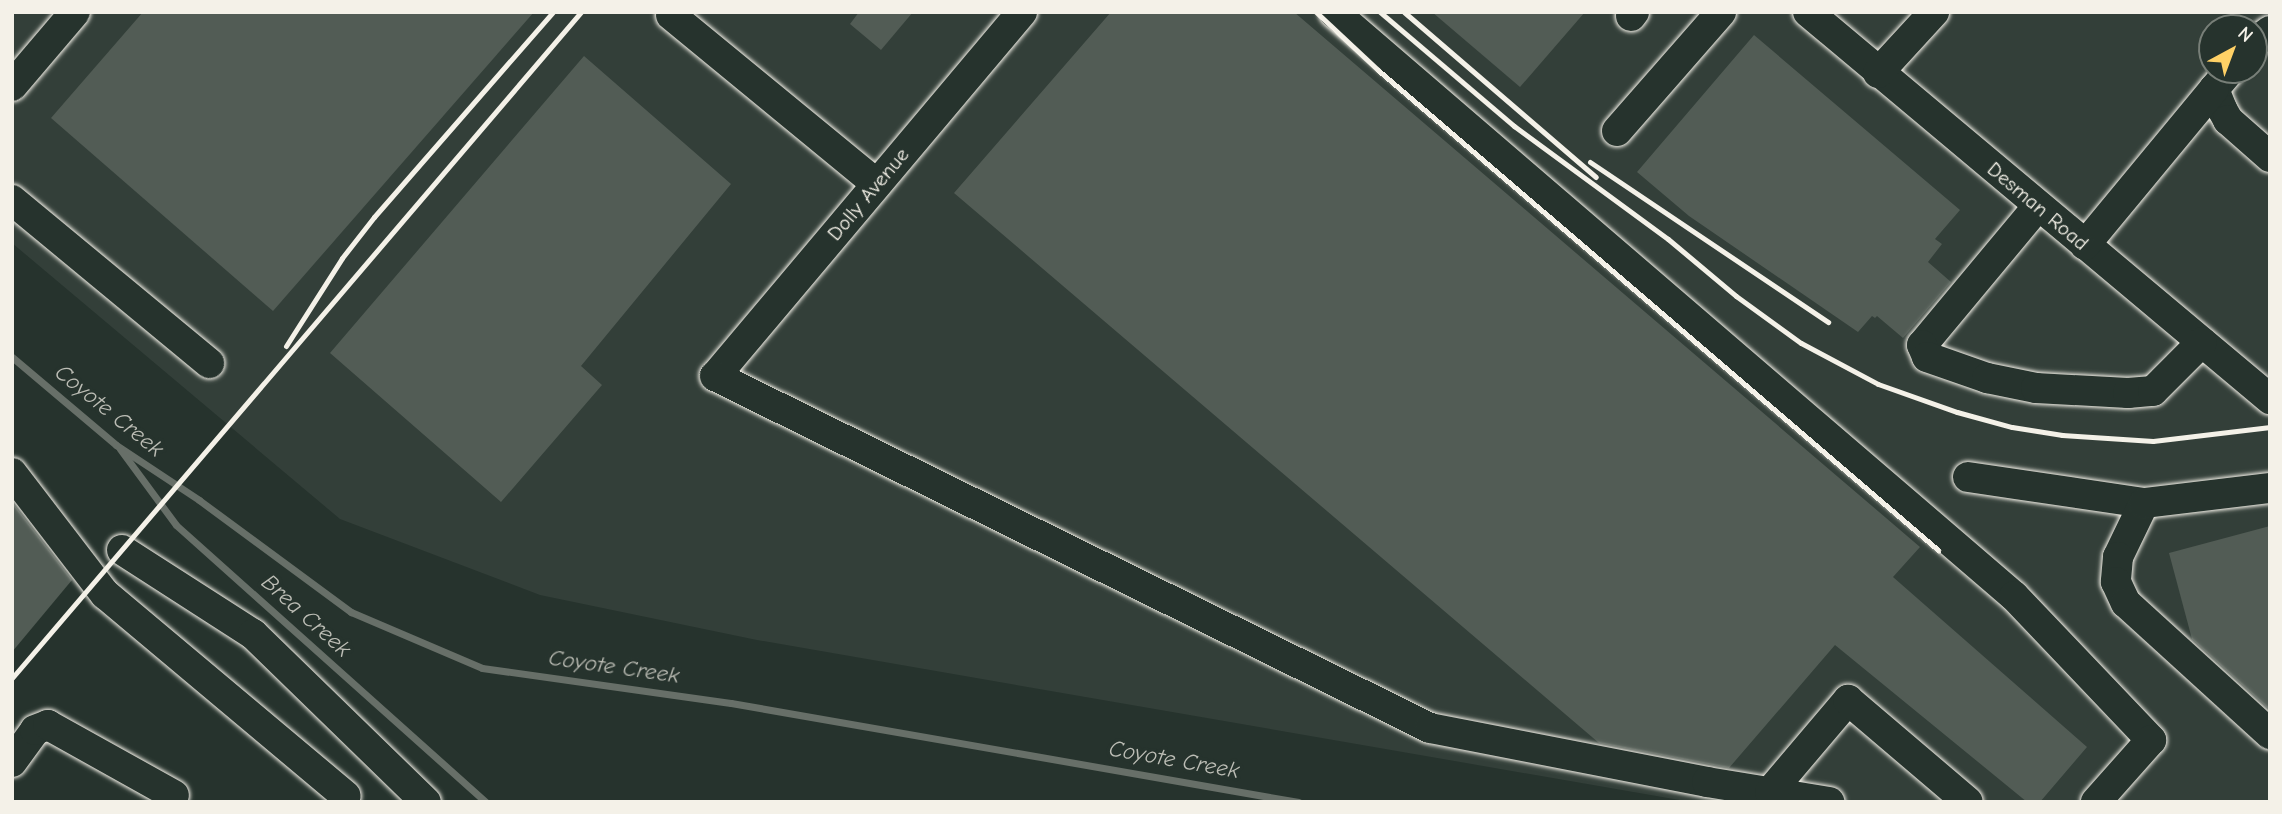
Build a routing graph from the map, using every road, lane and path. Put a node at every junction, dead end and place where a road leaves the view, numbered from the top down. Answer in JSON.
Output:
{"nodes":[{"id":1,"x":75,"y":12,"type":"edge"},
{"id":2,"x":1022,"y":12,"type":"edge"},
{"id":3,"x":1334,"y":12,"type":"edge"},
{"id":4,"x":1721,"y":12,"type":"edge"},
{"id":5,"x":1808,"y":12,"type":"edge"},
{"id":6,"x":1934,"y":12,"type":"edge"},
{"id":7,"x":671,"y":15,"type":"dead end"},
{"id":8,"x":1878,"y":73,"type":"junction"},
{"id":9,"x":2219,"y":84,"type":"edge"},
{"id":10,"x":2223,"y":84,"type":"edge"},
{"id":11,"x":12,"y":86,"type":"edge"},
{"id":12,"x":1617,"y":131,"type":"dead end"},
{"id":13,"x":2270,"y":157,"type":"edge"},
{"id":14,"x":877,"y":184,"type":"junction"},
{"id":15,"x":12,"y":200,"type":"edge"},
{"id":16,"x":2038,"y":206,"type":"junction"},
{"id":17,"x":2085,"y":245,"type":"junction"},
{"id":18,"x":2202,"y":342,"type":"junction"},
{"id":19,"x":209,"y":363,"type":"dead end"},
{"id":20,"x":2270,"y":399,"type":"edge"},
{"id":21,"x":12,"y":473,"type":"edge"},
{"id":22,"x":1968,"y":477,"type":"dead end"},
{"id":23,"x":2270,"y":488,"type":"edge"},
{"id":24,"x":2144,"y":503,"type":"junction"},
{"id":25,"x":122,"y":550,"type":"dead end"},
{"id":26,"x":2270,"y":734,"type":"edge"},
{"id":27,"x":12,"y":762,"type":"edge"},
{"id":28,"x":151,"y":792,"type":"edge"},
{"id":29,"x":1770,"y":792,"type":"junction"},
{"id":30,"x":346,"y":796,"type":"dead end"},
{"id":31,"x":426,"y":802,"type":"edge"},
{"id":32,"x":1829,"y":802,"type":"edge"},
{"id":33,"x":1968,"y":802,"type":"edge"},
{"id":34,"x":2096,"y":802,"type":"edge"}],
"edges":[{"from":1,"to":11,"type":"street"},
{"from":2,"to":14,"type":"street","name":"Dolly Avenue"},
{"from":3,"to":34,"type":"street"},
{"from":4,"to":12,"type":"street"},
{"from":5,"to":8,"type":"street","name":"Desman Road"},
{"from":6,"to":8,"type":"street"},
{"from":7,"to":14,"type":"street"},
{"from":8,"to":16,"type":"street","name":"Desman Road"},
{"from":9,"to":17,"type":"street"},
{"from":10,"to":13,"type":"street"},
{"from":14,"to":29,"type":"street","name":"Dolly Avenue"},
{"from":15,"to":19,"type":"street"},
{"from":16,"to":17,"type":"street","name":"Desman Road"},
{"from":16,"to":18,"type":"street"},
{"from":17,"to":18,"type":"street","name":"Desman Road"},
{"from":18,"to":20,"type":"street","name":"Desman Road"},
{"from":21,"to":30,"type":"street"},
{"from":22,"to":24,"type":"street"},
{"from":23,"to":24,"type":"street"},
{"from":24,"to":26,"type":"street"},
{"from":25,"to":31,"type":"street"},
{"from":27,"to":28,"type":"street"},
{"from":29,"to":32,"type":"street"},
{"from":29,"to":33,"type":"street"}]}
